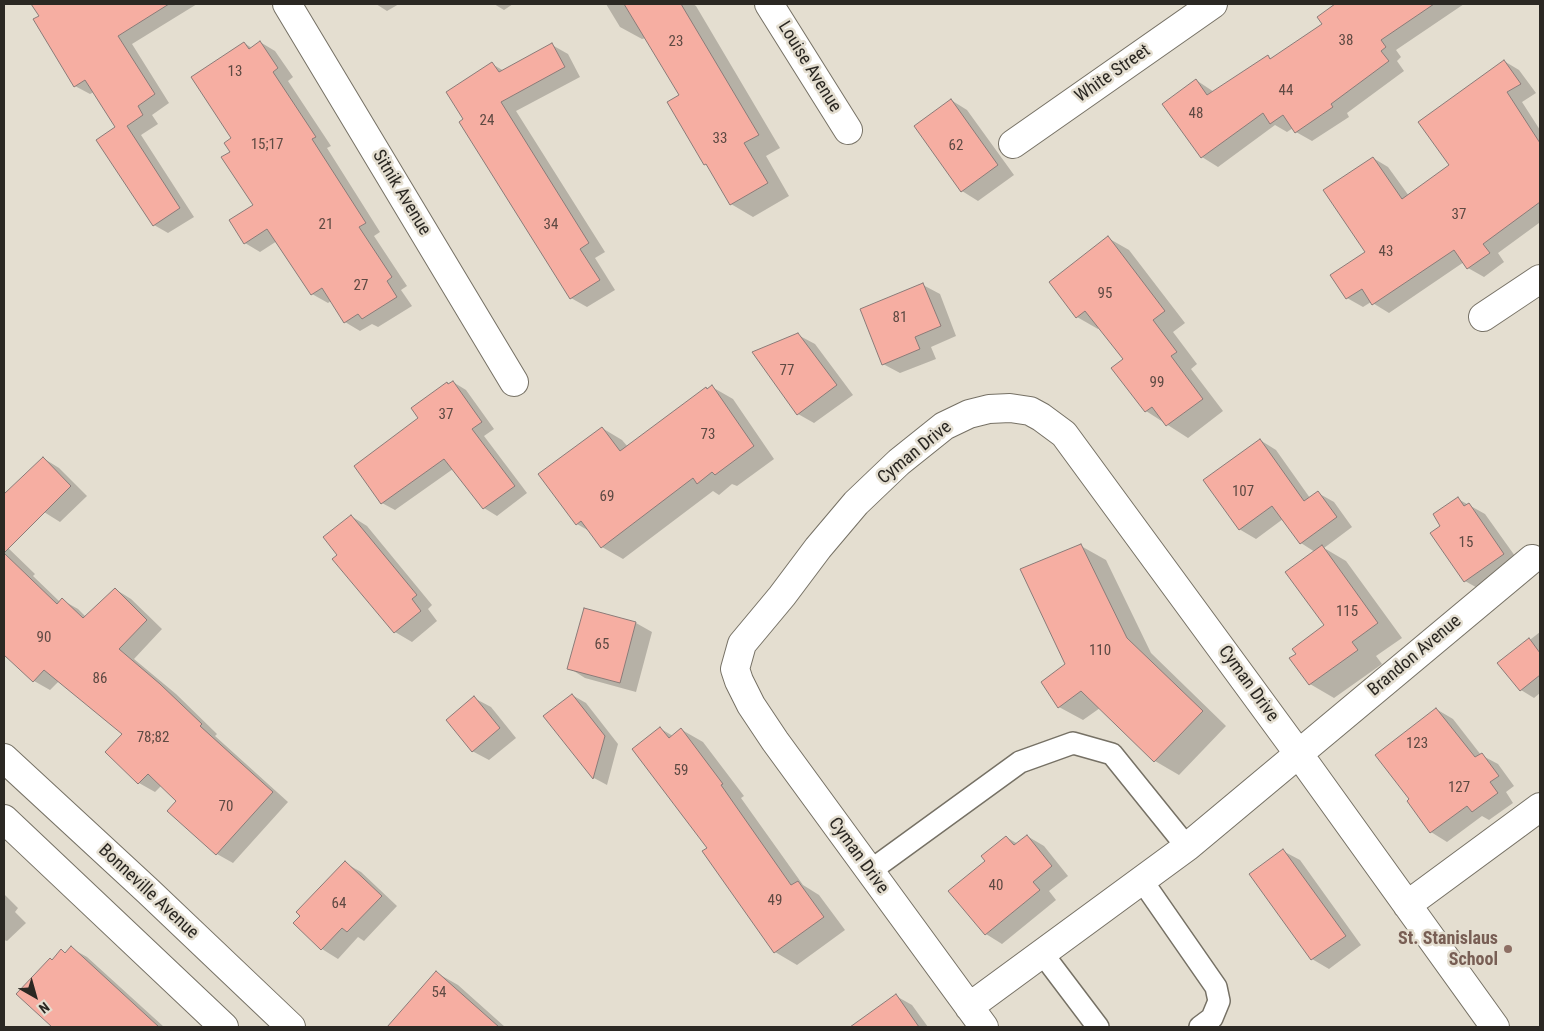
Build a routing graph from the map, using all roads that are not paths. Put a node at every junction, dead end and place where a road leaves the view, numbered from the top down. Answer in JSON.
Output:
{"nodes":[{"id":1,"x":287,"y":4,"type":"edge"},
{"id":2,"x":769,"y":4,"type":"edge"},
{"id":3,"x":1213,"y":4,"type":"edge"},
{"id":4,"x":848,"y":130,"type":"dead end"},
{"id":5,"x":1013,"y":144,"type":"dead end"},
{"id":6,"x":1540,"y":279,"type":"edge"},
{"id":7,"x":1483,"y":316,"type":"dead end"},
{"id":8,"x":514,"y":382,"type":"dead end"},
{"id":9,"x":1532,"y":559,"type":"dead end"},
{"id":10,"x":1298,"y":753,"type":"junction"},
{"id":11,"x":4,"y":758,"type":"edge"},
{"id":12,"x":1540,"y":807,"type":"edge"},
{"id":13,"x":4,"y":819,"type":"edge"},
{"id":14,"x":1187,"y":846,"type":"junction"},
{"id":15,"x":870,"y":871,"type":"junction"},
{"id":16,"x":1140,"y":879,"type":"junction"},
{"id":17,"x":1407,"y":905,"type":"junction"},
{"id":18,"x":1042,"y":953,"type":"junction"},
{"id":19,"x":976,"y":1017,"type":"edge"},
{"id":20,"x":224,"y":1027,"type":"edge"},
{"id":21,"x":290,"y":1027,"type":"edge"},
{"id":22,"x":1098,"y":1027,"type":"edge"},
{"id":23,"x":1200,"y":1027,"type":"edge"},
{"id":24,"x":1494,"y":1027,"type":"edge"}],
"edges":[{"from":1,"to":8,"type":"street","name":"Sitnik Avenue"},
{"from":2,"to":4,"type":"street","name":"Louise Avenue"},
{"from":3,"to":5,"type":"street","name":"White Street"},
{"from":6,"to":7,"type":"street"},
{"from":9,"to":10,"type":"street","name":"Brandon Avenue"},
{"from":10,"to":14,"type":"street","name":"Brandon Avenue"},
{"from":10,"to":15,"type":"street","name":"Cyman Drive"},
{"from":10,"to":17,"type":"street","name":"Cyman Drive"},
{"from":11,"to":21,"type":"street","name":"Bonneville Avenue"},
{"from":12,"to":17,"type":"street"},
{"from":13,"to":20,"type":"street"},
{"from":14,"to":15,"type":"lane"},
{"from":14,"to":16,"type":"street","name":"Brandon Avenue"},
{"from":15,"to":19,"type":"street","name":"Cyman Drive"},
{"from":16,"to":18,"type":"street","name":"Brandon Avenue"},
{"from":16,"to":23,"type":"lane"},
{"from":17,"to":24,"type":"street","name":"Cyman Drive"},
{"from":18,"to":19,"type":"street","name":"Brandon Avenue"},
{"from":18,"to":22,"type":"lane"}]}
